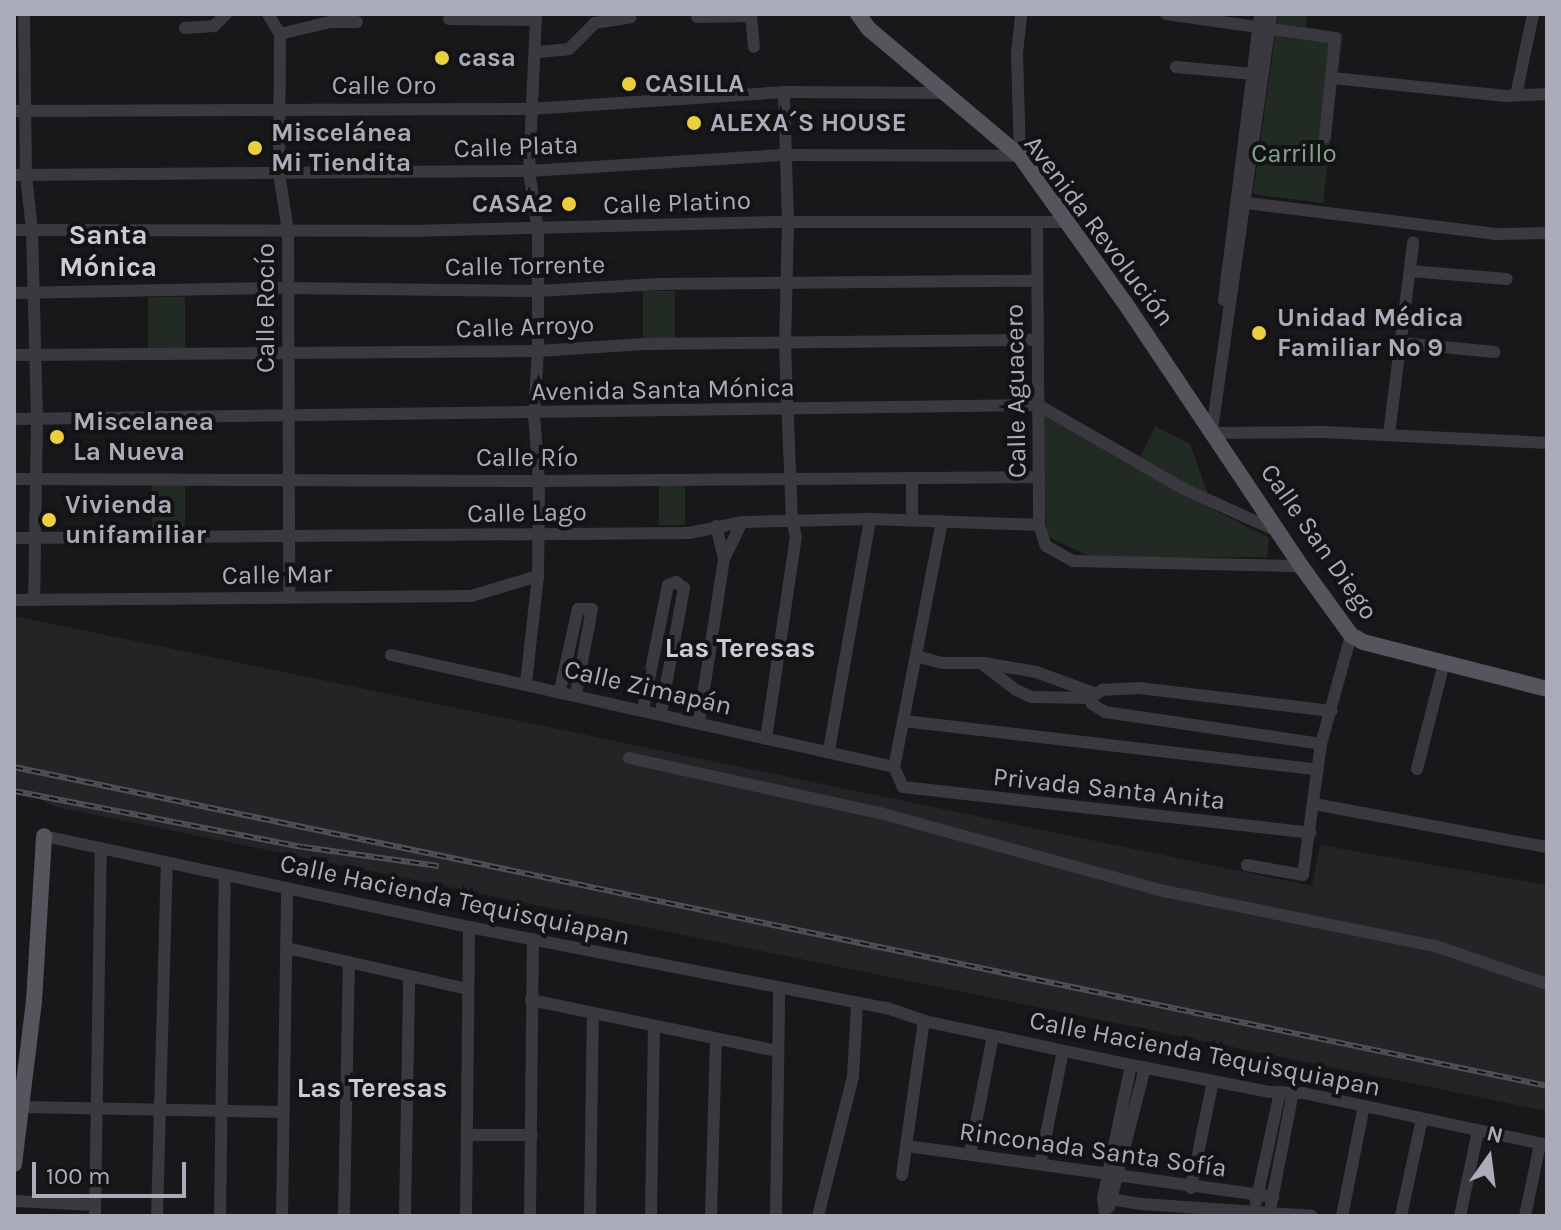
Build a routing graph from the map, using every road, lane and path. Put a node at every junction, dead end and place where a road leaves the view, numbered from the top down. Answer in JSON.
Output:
{"nodes":[{"id":1,"x":24,"y":14,"type":"edge"},
{"id":2,"x":226,"y":14,"type":"edge"},
{"id":3,"x":858,"y":14,"type":"edge"},
{"id":4,"x":1021,"y":14,"type":"edge"},
{"id":5,"x":1166,"y":14,"type":"edge"},
{"id":6,"x":1271,"y":14,"type":"edge"},
{"id":7,"x":1533,"y":14,"type":"edge"},
{"id":8,"x":751,"y":15,"type":"edge"},
{"id":9,"x":536,"y":17,"type":"edge"},
{"id":10,"x":631,"y":17,"type":"dead end"},
{"id":11,"x":697,"y":17,"type":"dead end"},
{"id":12,"x":449,"y":19,"type":"dead end"},
{"id":13,"x":357,"y":22,"type":"dead end"},
{"id":14,"x":274,"y":23,"type":"edge"},
{"id":15,"x":1263,"y":23,"type":"edge"},
{"id":16,"x":185,"y":28,"type":"dead end"},
{"id":17,"x":19,"y":36,"type":"edge"},
{"id":18,"x":754,"y":47,"type":"dead end"},
{"id":19,"x":537,"y":52,"type":"junction"},
{"id":20,"x":1176,"y":67,"type":"dead end"},
{"id":21,"x":1254,"y":74,"type":"junction"},
{"id":22,"x":1332,"y":78,"type":"junction"},
{"id":23,"x":784,"y":92,"type":"junction"},
{"id":24,"x":945,"y":93,"type":"junction"},
{"id":25,"x":1547,"y":94,"type":"edge"},
{"id":26,"x":1516,"y":95,"type":"junction"},
{"id":27,"x":279,"y":108,"type":"junction"},
{"id":28,"x":530,"y":109,"type":"junction"},
{"id":29,"x":20,"y":111,"type":"edge"},
{"id":30,"x":1325,"y":137,"type":"dead end"},
{"id":31,"x":786,"y":155,"type":"junction"},
{"id":32,"x":1020,"y":156,"type":"junction"},
{"id":33,"x":529,"y":171,"type":"junction"},
{"id":34,"x":279,"y":173,"type":"junction"},
{"id":35,"x":20,"y":175,"type":"edge"},
{"id":36,"x":1247,"y":203,"type":"junction"},
{"id":37,"x":788,"y":222,"type":"junction"},
{"id":38,"x":1037,"y":222,"type":"junction"},
{"id":39,"x":1067,"y":222,"type":"junction"},
{"id":40,"x":32,"y":229,"type":"junction"},
{"id":41,"x":14,"y":230,"type":"edge"},
{"id":42,"x":538,"y":230,"type":"junction"},
{"id":43,"x":288,"y":231,"type":"junction"},
{"id":44,"x":1547,"y":233,"type":"edge"},
{"id":45,"x":1413,"y":243,"type":"dead end"},
{"id":46,"x":1410,"y":271,"type":"junction"},
{"id":47,"x":1507,"y":279,"type":"dead end"},
{"id":48,"x":1037,"y":281,"type":"junction"},
{"id":49,"x":786,"y":284,"type":"junction"},
{"id":50,"x":286,"y":288,"type":"junction"},
{"id":51,"x":537,"y":291,"type":"junction"},
{"id":52,"x":34,"y":292,"type":"junction"},
{"id":53,"x":14,"y":293,"type":"edge"},
{"id":54,"x":1038,"y":340,"type":"junction"},
{"id":55,"x":1401,"y":343,"type":"junction"},
{"id":56,"x":785,"y":346,"type":"junction"},
{"id":57,"x":538,"y":351,"type":"junction"},
{"id":58,"x":1495,"y":352,"type":"dead end"},
{"id":59,"x":288,"y":353,"type":"junction"},
{"id":60,"x":34,"y":354,"type":"junction"},
{"id":61,"x":14,"y":355,"type":"edge"},
{"id":62,"x":1038,"y":405,"type":"junction"},
{"id":63,"x":789,"y":410,"type":"junction"},
{"id":64,"x":288,"y":414,"type":"junction"},
{"id":65,"x":534,"y":414,"type":"junction"},
{"id":66,"x":37,"y":418,"type":"junction"},
{"id":67,"x":14,"y":419,"type":"edge"},
{"id":68,"x":1211,"y":428,"type":"junction"},
{"id":69,"x":1389,"y":434,"type":"junction"},
{"id":70,"x":1547,"y":443,"type":"edge"},
{"id":71,"x":288,"y":477,"type":"junction"},
{"id":72,"x":1039,"y":477,"type":"junction"},
{"id":73,"x":791,"y":478,"type":"junction"},
{"id":74,"x":912,"y":478,"type":"junction"},
{"id":75,"x":14,"y":479,"type":"edge"},
{"id":76,"x":38,"y":479,"type":"junction"},
{"id":77,"x":539,"y":481,"type":"junction"},
{"id":78,"x":870,"y":519,"type":"junction"},
{"id":79,"x":792,"y":520,"type":"junction"},
{"id":80,"x":912,"y":520,"type":"junction"},
{"id":81,"x":942,"y":521,"type":"junction"},
{"id":82,"x":742,"y":522,"type":"junction"},
{"id":83,"x":1039,"y":525,"type":"junction"},
{"id":84,"x":716,"y":526,"type":"junction"},
{"id":85,"x":1280,"y":533,"type":"junction"},
{"id":86,"x":288,"y":536,"type":"junction"},
{"id":87,"x":538,"y":536,"type":"junction"},
{"id":88,"x":14,"y":538,"type":"edge"},
{"id":89,"x":35,"y":538,"type":"junction"},
{"id":90,"x":724,"y":559,"type":"junction"},
{"id":91,"x":1301,"y":566,"type":"junction"},
{"id":92,"x":538,"y":576,"type":"junction"},
{"id":93,"x":289,"y":597,"type":"junction"},
{"id":94,"x":14,"y":600,"type":"edge"},
{"id":95,"x":34,"y":600,"type":"junction"},
{"id":96,"x":1351,"y":635,"type":"junction"},
{"id":97,"x":391,"y":655,"type":"dead end"},
{"id":98,"x":916,"y":656,"type":"junction"},
{"id":99,"x":1444,"y":663,"type":"junction"},
{"id":100,"x":985,"y":665,"type":"junction"},
{"id":101,"x":526,"y":683,"type":"junction"},
{"id":102,"x":1547,"y":689,"type":"edge"},
{"id":103,"x":560,"y":690,"type":"junction"},
{"id":104,"x":576,"y":694,"type":"junction"},
{"id":105,"x":1092,"y":696,"type":"junction"},
{"id":106,"x":643,"y":709,"type":"junction"},
{"id":107,"x":1332,"y":711,"type":"junction"},
{"id":108,"x":661,"y":712,"type":"junction"},
{"id":109,"x":904,"y":721,"type":"junction"},
{"id":110,"x":699,"y":722,"type":"junction"},
{"id":111,"x":766,"y":739,"type":"junction"},
{"id":112,"x":1321,"y":744,"type":"junction"},
{"id":113,"x":829,"y":750,"type":"junction"},
{"id":114,"x":629,"y":758,"type":"dead end"},
{"id":115,"x":894,"y":767,"type":"junction"},
{"id":116,"x":1417,"y":769,"type":"dead end"},
{"id":117,"x":1318,"y":770,"type":"junction"},
{"id":118,"x":1314,"y":804,"type":"junction"},
{"id":119,"x":1310,"y":833,"type":"junction"},
{"id":120,"x":44,"y":836,"type":"joint"},
{"id":121,"x":1547,"y":847,"type":"edge"},
{"id":122,"x":101,"y":848,"type":"junction"},
{"id":123,"x":167,"y":863,"type":"junction"},
{"id":124,"x":1247,"y":865,"type":"dead end"},
{"id":125,"x":225,"y":876,"type":"junction"},
{"id":126,"x":287,"y":888,"type":"junction"},
{"id":127,"x":469,"y":927,"type":"junction"},
{"id":128,"x":533,"y":939,"type":"junction"},
{"id":129,"x":287,"y":948,"type":"junction"},
{"id":130,"x":349,"y":962,"type":"junction"},
{"id":131,"x":409,"y":976,"type":"junction"},
{"id":132,"x":1547,"y":984,"type":"edge"},
{"id":133,"x":467,"y":989,"type":"junction"},
{"id":134,"x":779,"y":990,"type":"junction"},
{"id":135,"x":531,"y":1000,"type":"junction"},
{"id":136,"x":857,"y":1005,"type":"junction"},
{"id":137,"x":593,"y":1013,"type":"junction"},
{"id":138,"x":924,"y":1021,"type":"junction"},
{"id":139,"x":654,"y":1026,"type":"junction"},
{"id":140,"x":993,"y":1036,"type":"junction"},
{"id":141,"x":716,"y":1039,"type":"junction"},
{"id":142,"x":777,"y":1051,"type":"junction"},
{"id":143,"x":1063,"y":1051,"type":"junction"},
{"id":144,"x":1131,"y":1065,"type":"junction"},
{"id":145,"x":1145,"y":1068,"type":"junction"},
{"id":146,"x":1213,"y":1081,"type":"junction"},
{"id":147,"x":1286,"y":1092,"type":"junction"},
{"id":148,"x":1364,"y":1106,"type":"junction"},
{"id":149,"x":22,"y":1107,"type":"junction"},
{"id":150,"x":97,"y":1110,"type":"junction"},
{"id":151,"x":158,"y":1111,"type":"junction"},
{"id":152,"x":283,"y":1112,"type":"junction"},
{"id":153,"x":222,"y":1113,"type":"junction"},
{"id":154,"x":1422,"y":1119,"type":"junction"},
{"id":155,"x":1478,"y":1131,"type":"junction"},
{"id":156,"x":467,"y":1135,"type":"junction"},
{"id":157,"x":532,"y":1135,"type":"junction"},
{"id":158,"x":1543,"y":1144,"type":"edge"},
{"id":159,"x":907,"y":1146,"type":"junction"},
{"id":160,"x":970,"y":1154,"type":"junction"},
{"id":161,"x":14,"y":1164,"type":"edge"},
{"id":162,"x":1040,"y":1164,"type":"junction"},
{"id":163,"x":902,"y":1175,"type":"dead end"},
{"id":164,"x":1114,"y":1176,"type":"junction"},
{"id":165,"x":1191,"y":1188,"type":"junction"},
{"id":166,"x":1257,"y":1196,"type":"junction"},
{"id":167,"x":1273,"y":1197,"type":"junction"},
{"id":168,"x":1108,"y":1199,"type":"junction"},
{"id":169,"x":14,"y":1201,"type":"edge"},
{"id":170,"x":95,"y":1210,"type":"edge"},
{"id":171,"x":1254,"y":1211,"type":"junction"},
{"id":172,"x":1270,"y":1212,"type":"junction"},
{"id":173,"x":1105,"y":1214,"type":"edge"},
{"id":174,"x":157,"y":1216,"type":"edge"},
{"id":175,"x":220,"y":1216,"type":"edge"},
{"id":176,"x":282,"y":1216,"type":"edge"},
{"id":177,"x":344,"y":1216,"type":"edge"},
{"id":178,"x":405,"y":1216,"type":"edge"},
{"id":179,"x":466,"y":1216,"type":"edge"},
{"id":180,"x":530,"y":1216,"type":"edge"},
{"id":181,"x":590,"y":1216,"type":"edge"},
{"id":182,"x":651,"y":1216,"type":"edge"},
{"id":183,"x":711,"y":1216,"type":"edge"},
{"id":184,"x":776,"y":1216,"type":"edge"},
{"id":185,"x":818,"y":1216,"type":"edge"},
{"id":186,"x":1305,"y":1216,"type":"edge"},
{"id":187,"x":1312,"y":1216,"type":"edge"},
{"id":188,"x":1342,"y":1216,"type":"edge"},
{"id":189,"x":1401,"y":1216,"type":"edge"},
{"id":190,"x":1460,"y":1216,"type":"edge"},
{"id":191,"x":1525,"y":1216,"type":"edge"}],
"edges":[{"from":1,"to":17,"type":"street"},
{"from":2,"to":16,"type":"street"},
{"from":3,"to":24,"type":"main road","name":"Avenida Revolución"},
{"from":4,"to":32,"type":"street"},
{"from":5,"to":15,"type":"street"},
{"from":6,"to":15,"type":"street"},
{"from":7,"to":26,"type":"street"},
{"from":8,"to":11,"type":"street"},
{"from":8,"to":18,"type":"street"},
{"from":9,"to":12,"type":"street"},
{"from":9,"to":19,"type":"street"},
{"from":10,"to":19,"type":"street"},
{"from":13,"to":14,"type":"street"},
{"from":14,"to":27,"type":"street","name":"Calle Rocío"},
{"from":15,"to":21,"type":"street"},
{"from":15,"to":22,"type":"street"},
{"from":15,"to":36,"type":"street"},
{"from":17,"to":29,"type":"street"},
{"from":19,"to":28,"type":"street"},
{"from":20,"to":21,"type":"street"},
{"from":21,"to":68,"type":"street"},
{"from":22,"to":26,"type":"street"},
{"from":22,"to":30,"type":"street"},
{"from":23,"to":24,"type":"street","name":"Calle Oro"},
{"from":23,"to":28,"type":"street","name":"Calle Oro"},
{"from":23,"to":31,"type":"street"},
{"from":24,"to":32,"type":"main road","name":"Avenida Revolución"},
{"from":25,"to":26,"type":"street"},
{"from":27,"to":28,"type":"street","name":"Calle Oro"},
{"from":27,"to":29,"type":"street","name":"Calle Oro"},
{"from":27,"to":34,"type":"street","name":"Calle Rocío"},
{"from":28,"to":33,"type":"street"},
{"from":29,"to":35,"type":"street"},
{"from":31,"to":32,"type":"street","name":"Calle Plata"},
{"from":31,"to":33,"type":"street","name":"Calle Plata"},
{"from":31,"to":37,"type":"street"},
{"from":32,"to":39,"type":"main road","name":"Avenida Revolución"},
{"from":33,"to":34,"type":"street","name":"Calle Plata"},
{"from":33,"to":42,"type":"street"},
{"from":34,"to":35,"type":"street","name":"Calle Plata"},
{"from":34,"to":43,"type":"street","name":"Calle Rocío"},
{"from":35,"to":40,"type":"street"},
{"from":36,"to":44,"type":"street"},
{"from":36,"to":68,"type":"street"},
{"from":37,"to":38,"type":"street","name":"Calle Platino"},
{"from":37,"to":42,"type":"street","name":"Calle Platino"},
{"from":37,"to":49,"type":"street"},
{"from":38,"to":39,"type":"street","name":"Calle Platino"},
{"from":38,"to":48,"type":"street","name":"Calle Aguacero"},
{"from":39,"to":68,"type":"main road","name":"Avenida Revolución"},
{"from":40,"to":41,"type":"street","name":"Calle Platino"},
{"from":40,"to":43,"type":"street","name":"Calle Platino"},
{"from":40,"to":52,"type":"street"},
{"from":42,"to":43,"type":"street","name":"Calle Platino"},
{"from":42,"to":51,"type":"street"},
{"from":43,"to":50,"type":"street","name":"Calle Rocío"},
{"from":45,"to":46,"type":"street"},
{"from":46,"to":47,"type":"street"},
{"from":46,"to":55,"type":"street"},
{"from":48,"to":49,"type":"street","name":"Calle Torrente"},
{"from":48,"to":54,"type":"street","name":"Calle Aguacero"},
{"from":49,"to":51,"type":"street","name":"Calle Torrente"},
{"from":49,"to":56,"type":"street"},
{"from":50,"to":51,"type":"street","name":"Calle Torrente"},
{"from":50,"to":52,"type":"street","name":"Calle Torrente"},
{"from":50,"to":59,"type":"street","name":"Calle Rocío"},
{"from":51,"to":57,"type":"street"},
{"from":52,"to":53,"type":"street","name":"Calle Torrente"},
{"from":52,"to":60,"type":"street"},
{"from":54,"to":56,"type":"street","name":"Calle Arroyo"},
{"from":54,"to":62,"type":"street","name":"Calle Aguacero"},
{"from":55,"to":58,"type":"street"},
{"from":55,"to":69,"type":"street"},
{"from":56,"to":57,"type":"street","name":"Calle Arroyo"},
{"from":56,"to":63,"type":"street"},
{"from":57,"to":59,"type":"street","name":"Calle Arroyo"},
{"from":57,"to":65,"type":"street"},
{"from":59,"to":60,"type":"street","name":"Calle Arroyo"},
{"from":59,"to":64,"type":"street","name":"Calle Rocío"},
{"from":60,"to":61,"type":"street","name":"Calle Arroyo"},
{"from":60,"to":66,"type":"street"},
{"from":62,"to":63,"type":"street","name":"Avenida Santa Mónica"},
{"from":62,"to":72,"type":"street","name":"Calle Aguacero"},
{"from":62,"to":85,"type":"street"},
{"from":63,"to":65,"type":"street","name":"Avenida Santa Mónica"},
{"from":63,"to":73,"type":"street"},
{"from":64,"to":65,"type":"street","name":"Avenida Santa Mónica"},
{"from":64,"to":66,"type":"street","name":"Avenida Santa Mónica"},
{"from":64,"to":71,"type":"street","name":"Calle Rocío"},
{"from":65,"to":77,"type":"street"},
{"from":66,"to":67,"type":"street","name":"Avenida Santa Mónica"},
{"from":66,"to":76,"type":"street"},
{"from":68,"to":69,"type":"street"},
{"from":68,"to":85,"type":"main road","name":"Calle San Diego"},
{"from":69,"to":70,"type":"street"},
{"from":71,"to":76,"type":"street","name":"Calle Río"},
{"from":71,"to":77,"type":"street","name":"Calle Río"},
{"from":71,"to":86,"type":"street","name":"Calle Rocío"},
{"from":72,"to":74,"type":"street","name":"Calle Río"},
{"from":72,"to":83,"type":"street","name":"Calle Aguacero"},
{"from":73,"to":74,"type":"street","name":"Calle Río"},
{"from":73,"to":77,"type":"street","name":"Calle Río"},
{"from":73,"to":79,"type":"street"},
{"from":74,"to":80,"type":"street"},
{"from":75,"to":76,"type":"street","name":"Calle Río"},
{"from":76,"to":89,"type":"street"},
{"from":77,"to":87,"type":"street"},
{"from":78,"to":79,"type":"street","name":"Calle Lago"},
{"from":78,"to":80,"type":"street","name":"Calle Lago"},
{"from":78,"to":113,"type":"street"},
{"from":79,"to":82,"type":"street","name":"Calle Lago"},
{"from":79,"to":111,"type":"street"},
{"from":80,"to":81,"type":"street","name":"Calle Lago"},
{"from":81,"to":83,"type":"street","name":"Calle Lago"},
{"from":81,"to":98,"type":"street"},
{"from":82,"to":84,"type":"street","name":"Calle Lago"},
{"from":82,"to":90,"type":"street"},
{"from":83,"to":91,"type":"street","name":"Calle Aguacero"},
{"from":84,"to":87,"type":"street","name":"Calle Lago"},
{"from":84,"to":90,"type":"street"},
{"from":85,"to":91,"type":"main road","name":"Calle San Diego"},
{"from":86,"to":87,"type":"street","name":"Calle Lago"},
{"from":86,"to":89,"type":"street","name":"Calle Lago"},
{"from":86,"to":93,"type":"street","name":"Calle Rocío"},
{"from":87,"to":92,"type":"street"},
{"from":88,"to":89,"type":"street","name":"Calle Lago"},
{"from":89,"to":95,"type":"street"},
{"from":90,"to":110,"type":"street"},
{"from":91,"to":96,"type":"main road","name":"Calle San Diego"},
{"from":92,"to":93,"type":"street","name":"Calle Mar"},
{"from":92,"to":101,"type":"street"},
{"from":93,"to":95,"type":"street","name":"Calle Mar"},
{"from":94,"to":95,"type":"street","name":"Calle Mar"},
{"from":96,"to":99,"type":"main road","name":"Calle San Diego"},
{"from":96,"to":107,"type":"street"},
{"from":97,"to":101,"type":"street","name":"Calle Zimapán"},
{"from":98,"to":100,"type":"street"},
{"from":98,"to":109,"type":"street"},
{"from":99,"to":102,"type":"main road","name":"Calle San Diego"},
{"from":99,"to":116,"type":"street"},
{"from":100,"to":105,"type":"street"},
{"from":100,"to":105,"type":"street"},
{"from":101,"to":103,"type":"street","name":"Calle Zimapán"},
{"from":103,"to":104,"type":"street","name":"Calle Zimapán"},
{"from":103,"to":104,"type":"street"},
{"from":104,"to":106,"type":"street","name":"Calle Zimapán"},
{"from":105,"to":107,"type":"street"},
{"from":105,"to":112,"type":"street"},
{"from":106,"to":108,"type":"street","name":"Calle Zimapán"},
{"from":106,"to":108,"type":"street"},
{"from":107,"to":112,"type":"street"},
{"from":108,"to":110,"type":"street","name":"Calle Zimapán"},
{"from":109,"to":115,"type":"street"},
{"from":109,"to":117,"type":"street"},
{"from":110,"to":111,"type":"street","name":"Calle Zimapán"},
{"from":111,"to":113,"type":"street","name":"Calle Zimapán"},
{"from":112,"to":117,"type":"street"},
{"from":113,"to":115,"type":"street","name":"Calle Zimapán"},
{"from":114,"to":132,"type":"street"},
{"from":115,"to":119,"type":"street","name":"Privada Santa Anita"},
{"from":117,"to":118,"type":"street"},
{"from":118,"to":119,"type":"street"},
{"from":118,"to":121,"type":"street"},
{"from":119,"to":124,"type":"street"},
{"from":120,"to":122,"type":"street","name":"Calle Hacienda Tequisquiapan"},
{"from":120,"to":149,"type":"main road"},
{"from":122,"to":123,"type":"street","name":"Calle Hacienda Tequisquiapan"},
{"from":122,"to":150,"type":"street"},
{"from":123,"to":125,"type":"street","name":"Calle Hacienda Tequisquiapan"},
{"from":123,"to":151,"type":"street"},
{"from":125,"to":126,"type":"street","name":"Calle Hacienda Tequisquiapan"},
{"from":125,"to":153,"type":"street"},
{"from":126,"to":127,"type":"street","name":"Calle Hacienda Tequisquiapan"},
{"from":126,"to":129,"type":"street"},
{"from":127,"to":128,"type":"street","name":"Calle Hacienda Tequisquiapan"},
{"from":127,"to":133,"type":"street"},
{"from":128,"to":134,"type":"street","name":"Calle Hacienda Tequisquiapan"},
{"from":128,"to":135,"type":"street"},
{"from":129,"to":130,"type":"street"},
{"from":129,"to":152,"type":"street"},
{"from":130,"to":131,"type":"street"},
{"from":130,"to":177,"type":"street"},
{"from":131,"to":133,"type":"street"},
{"from":131,"to":178,"type":"street"},
{"from":133,"to":156,"type":"street"},
{"from":134,"to":136,"type":"street","name":"Calle Hacienda Tequisquiapan"},
{"from":134,"to":142,"type":"street"},
{"from":135,"to":137,"type":"street"},
{"from":135,"to":157,"type":"street"},
{"from":136,"to":138,"type":"street","name":"Calle Hacienda Tequisquiapan"},
{"from":136,"to":185,"type":"street"},
{"from":137,"to":139,"type":"street"},
{"from":137,"to":181,"type":"street"},
{"from":138,"to":140,"type":"street","name":"Calle Hacienda Tequisquiapan"},
{"from":138,"to":159,"type":"street"},
{"from":139,"to":141,"type":"street"},
{"from":139,"to":182,"type":"street"},
{"from":140,"to":143,"type":"street","name":"Calle Hacienda Tequisquiapan"},
{"from":140,"to":160,"type":"street"},
{"from":141,"to":142,"type":"street"},
{"from":141,"to":183,"type":"street"},
{"from":142,"to":184,"type":"street"},
{"from":143,"to":144,"type":"street","name":"Calle Hacienda Tequisquiapan"},
{"from":143,"to":162,"type":"street"},
{"from":144,"to":145,"type":"street","name":"Calle Hacienda Tequisquiapan"},
{"from":144,"to":164,"type":"street"},
{"from":145,"to":146,"type":"street","name":"Calle Hacienda Tequisquiapan"},
{"from":145,"to":164,"type":"street"},
{"from":146,"to":147,"type":"street","name":"Calle Hacienda Tequisquiapan"},
{"from":146,"to":165,"type":"street"},
{"from":147,"to":148,"type":"street","name":"Calle Hacienda Tequisquiapan"},
{"from":147,"to":166,"type":"street"},
{"from":147,"to":167,"type":"street"},
{"from":148,"to":154,"type":"street","name":"Calle Hacienda Tequisquiapan"},
{"from":148,"to":188,"type":"street"},
{"from":149,"to":150,"type":"street"},
{"from":149,"to":161,"type":"main road"},
{"from":150,"to":151,"type":"street"},
{"from":150,"to":170,"type":"street"},
{"from":151,"to":153,"type":"street"},
{"from":151,"to":174,"type":"street"},
{"from":152,"to":153,"type":"street"},
{"from":152,"to":176,"type":"street"},
{"from":153,"to":175,"type":"street"},
{"from":154,"to":155,"type":"street","name":"Calle Hacienda Tequisquiapan"},
{"from":154,"to":189,"type":"street"},
{"from":155,"to":158,"type":"street","name":"Calle Hacienda Tequisquiapan"},
{"from":155,"to":190,"type":"street"},
{"from":156,"to":157,"type":"street"},
{"from":156,"to":179,"type":"street"},
{"from":157,"to":180,"type":"street"},
{"from":158,"to":191,"type":"street"},
{"from":159,"to":160,"type":"street","name":"Rinconada Santa Sofía"},
{"from":159,"to":163,"type":"street"},
{"from":160,"to":162,"type":"street","name":"Rinconada Santa Sofía"},
{"from":162,"to":164,"type":"street","name":"Rinconada Santa Sofía"},
{"from":164,"to":165,"type":"street","name":"Rinconada Santa Sofía"},
{"from":164,"to":168,"type":"street"},
{"from":165,"to":166,"type":"street","name":"Rinconada Santa Sofía"},
{"from":166,"to":167,"type":"street","name":"Rinconada Santa Sofía"},
{"from":166,"to":171,"type":"street"},
{"from":167,"to":172,"type":"street"},
{"from":168,"to":171,"type":"street"},
{"from":168,"to":173,"type":"street"},
{"from":169,"to":170,"type":"street"},
{"from":171,"to":172,"type":"street"},
{"from":172,"to":186,"type":"street"},
{"from":186,"to":187,"type":"street"}]}
